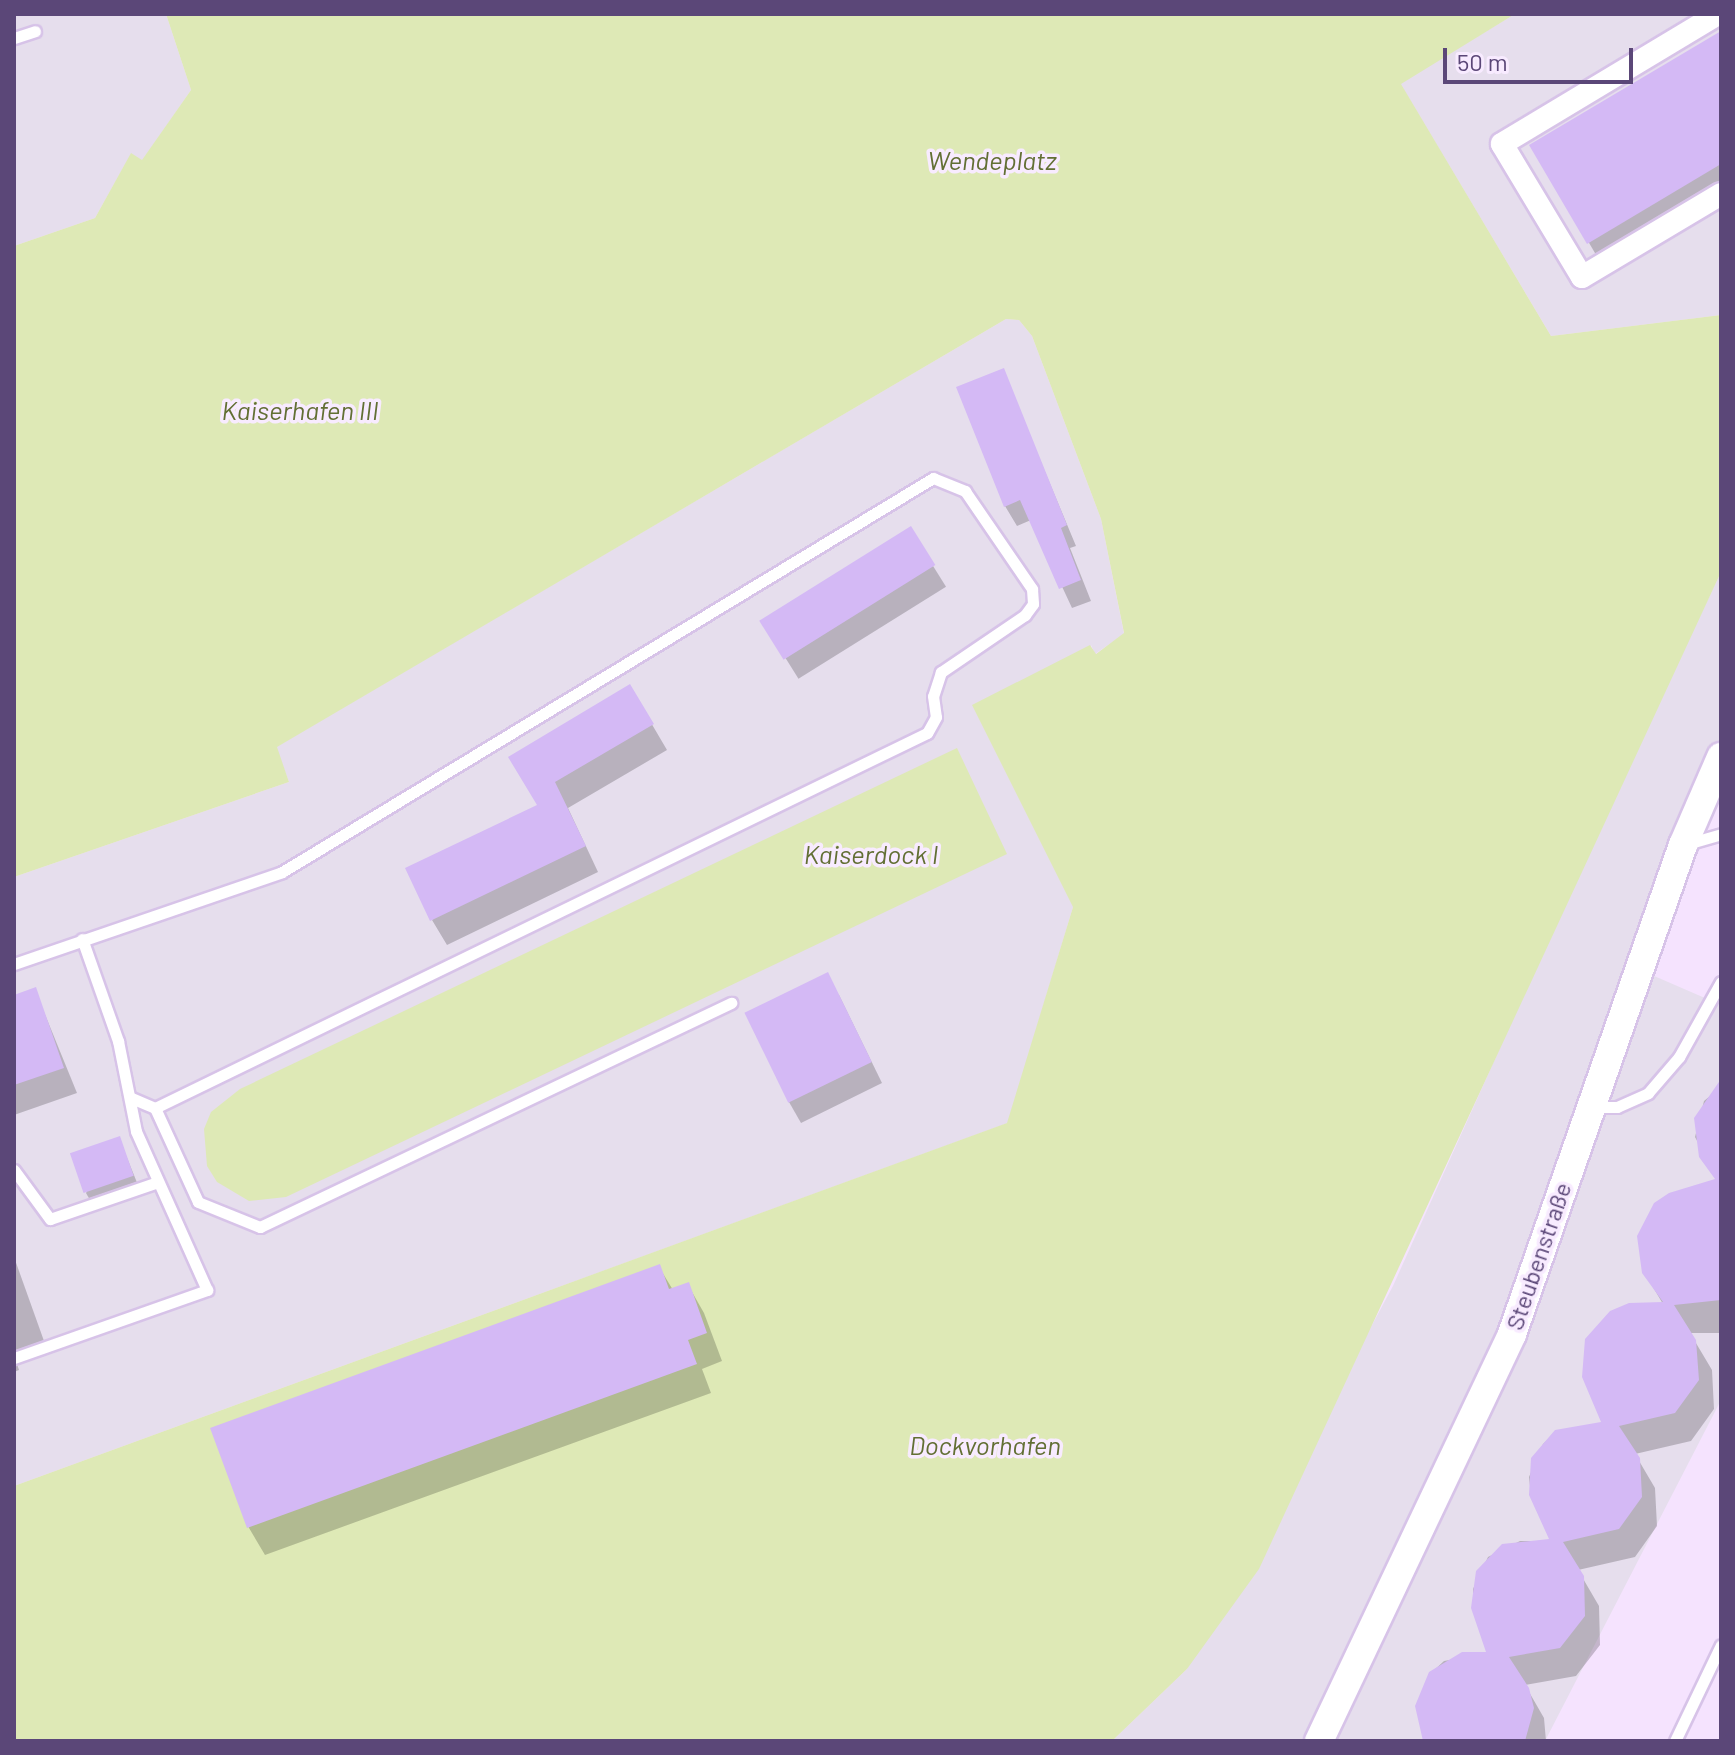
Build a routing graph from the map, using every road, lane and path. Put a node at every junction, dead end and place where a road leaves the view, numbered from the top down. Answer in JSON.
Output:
{"nodes":[{"id":1,"x":1718,"y":14,"type":"edge"},
{"id":2,"x":35,"y":31,"type":"dead end"},
{"id":3,"x":14,"y":38,"type":"edge"},
{"id":4,"x":1721,"y":194,"type":"edge"},
{"id":5,"x":1721,"y":757,"type":"edge"},
{"id":6,"x":1721,"y":834,"type":"edge"},
{"id":7,"x":1683,"y":845,"type":"junction"},
{"id":8,"x":82,"y":939,"type":"junction"},
{"id":9,"x":14,"y":964,"type":"edge"},
{"id":10,"x":1721,"y":982,"type":"edge"},
{"id":11,"x":731,"y":1003,"type":"dead end"},
{"id":12,"x":131,"y":1098,"type":"junction"},
{"id":13,"x":1590,"y":1107,"type":"junction"},
{"id":14,"x":155,"y":1108,"type":"junction"},
{"id":15,"x":14,"y":1170,"type":"edge"},
{"id":16,"x":158,"y":1182,"type":"junction"},
{"id":17,"x":14,"y":1358,"type":"edge"},
{"id":18,"x":1721,"y":1645,"type":"edge"},
{"id":19,"x":1319,"y":1741,"type":"edge"},
{"id":20,"x":1675,"y":1741,"type":"edge"}],
"edges":[{"from":1,"to":4,"type":"street"},
{"from":2,"to":3,"type":"lane"},
{"from":5,"to":7,"type":"street","name":"Steubenstraße"},
{"from":6,"to":7,"type":"lane"},
{"from":7,"to":13,"type":"street","name":"Steubenstraße"},
{"from":8,"to":9,"type":"lane"},
{"from":8,"to":12,"type":"lane"},
{"from":8,"to":14,"type":"lane"},
{"from":10,"to":13,"type":"lane"},
{"from":11,"to":14,"type":"lane"},
{"from":12,"to":14,"type":"lane"},
{"from":12,"to":16,"type":"lane"},
{"from":13,"to":19,"type":"street","name":"Steubenstraße"},
{"from":15,"to":16,"type":"lane"},
{"from":16,"to":17,"type":"lane"},
{"from":18,"to":20,"type":"lane"}]}
